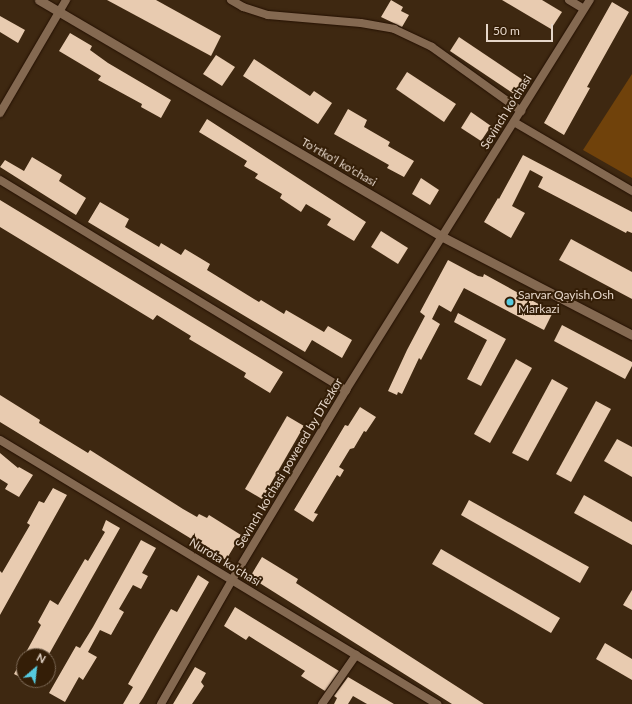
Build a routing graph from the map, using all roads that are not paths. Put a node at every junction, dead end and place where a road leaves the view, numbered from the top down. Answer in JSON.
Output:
{"nodes":[{"id":1,"x":39,"y":0,"type":"edge"},
{"id":2,"x":66,"y":0,"type":"edge"},
{"id":3,"x":231,"y":0,"type":"edge"},
{"id":4,"x":569,"y":0,"type":"edge"},
{"id":5,"x":590,"y":0,"type":"edge"},
{"id":6,"x":584,"y":9,"type":"junction"},
{"id":7,"x":59,"y":12,"type":"junction"},
{"id":8,"x":522,"y":111,"type":"junction"},
{"id":9,"x":0,"y":113,"type":"edge"},
{"id":10,"x":514,"y":122,"type":"junction"},
{"id":11,"x":0,"y":180,"type":"edge"},
{"id":12,"x":632,"y":191,"type":"edge"},
{"id":13,"x":443,"y":237,"type":"junction"},
{"id":14,"x":632,"y":335,"type":"edge"},
{"id":15,"x":346,"y":390,"type":"junction"},
{"id":16,"x":0,"y":440,"type":"edge"},
{"id":17,"x":232,"y":580,"type":"junction"},
{"id":18,"x":356,"y":655,"type":"junction"},
{"id":19,"x":161,"y":704,"type":"edge"},
{"id":20,"x":322,"y":704,"type":"edge"},
{"id":21,"x":437,"y":704,"type":"edge"}],
"edges":[{"from":1,"to":7,"type":"street","name":"To'rtko'l ko'chasi"},
{"from":2,"to":7,"type":"street"},
{"from":3,"to":8,"type":"street"},
{"from":4,"to":6,"type":"street"},
{"from":5,"to":6,"type":"street","name":"Sevinch ko'chasi"},
{"from":6,"to":8,"type":"street","name":"Sevinch ko'chasi"},
{"from":7,"to":9,"type":"street"},
{"from":7,"to":13,"type":"street","name":"To'rtko'l ko'chasi"},
{"from":8,"to":10,"type":"street","name":"Sevinch ko'chasi"},
{"from":10,"to":12,"type":"street"},
{"from":10,"to":13,"type":"street","name":"Sevinch ko'chasi"},
{"from":11,"to":15,"type":"street"},
{"from":13,"to":14,"type":"street","name":"To'rtko'l ko'chasi"},
{"from":13,"to":15,"type":"street","name":"Sevinch ko'chasi powered by DTezkor"},
{"from":15,"to":17,"type":"street","name":"Sevinch ko'chasi powered by DTezkor"},
{"from":16,"to":17,"type":"street","name":"Nurota ko'chasi"},
{"from":17,"to":18,"type":"street","name":"Nurota ko'chasi"},
{"from":17,"to":19,"type":"street","name":"Sevinch ko'chasi powered by DTezkor"},
{"from":18,"to":20,"type":"street"},
{"from":18,"to":21,"type":"street","name":"Nurota ko'chasi"}]}
